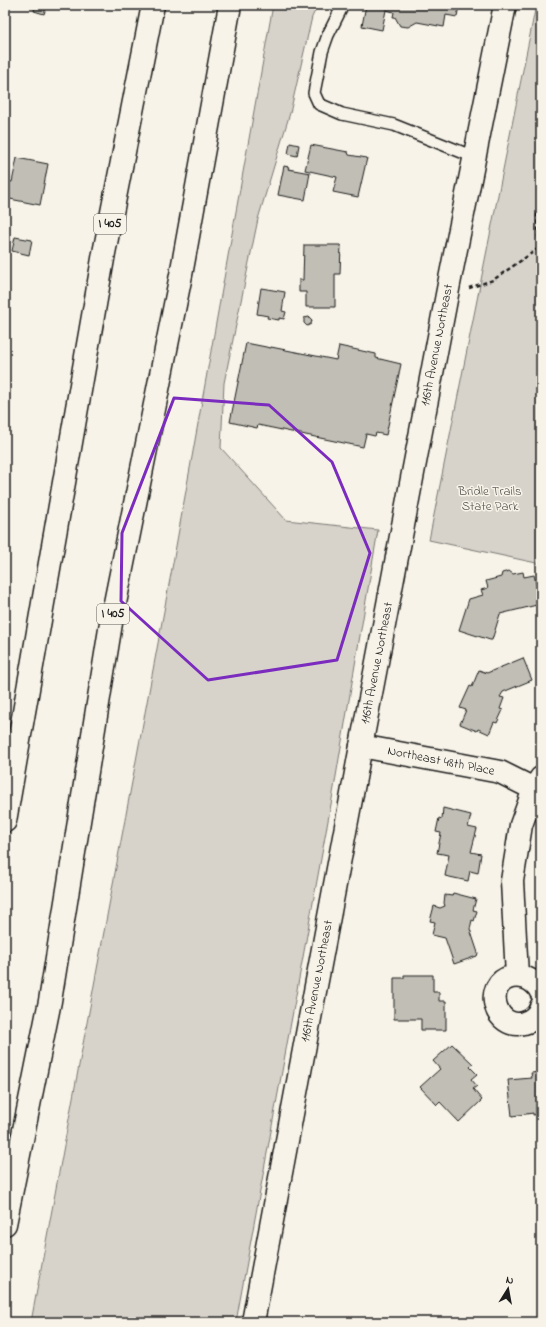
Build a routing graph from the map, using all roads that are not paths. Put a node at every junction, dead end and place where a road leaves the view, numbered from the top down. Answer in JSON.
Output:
{"nodes":[{"id":1,"x":153,"y":5,"type":"edge"},
{"id":2,"x":230,"y":5,"type":"edge"},
{"id":3,"x":344,"y":5,"type":"edge"},
{"id":4,"x":505,"y":5,"type":"edge"},
{"id":5,"x":474,"y":157,"type":"junction"},
{"id":6,"x":361,"y":746,"type":"junction"},
{"id":7,"x":539,"y":787,"type":"edge"},
{"id":8,"x":5,"y":821,"type":"edge"},
{"id":9,"x":516,"y":976,"type":"junction"},
{"id":10,"x":541,"y":992,"type":"edge"},
{"id":11,"x":541,"y":1007,"type":"edge"},
{"id":12,"x":5,"y":1224,"type":"edge"},
{"id":13,"x":253,"y":1322,"type":"edge"}],
"edges":[{"from":1,"to":8,"type":"main road","number":"I 405"},
{"from":2,"to":12,"type":"main road","number":"I 405"},
{"from":3,"to":5,"type":"lane"},
{"from":4,"to":5,"type":"main road","name":"116th Avenue Northeast"},
{"from":5,"to":6,"type":"main road","name":"116th Avenue Northeast"},
{"from":6,"to":7,"type":"main road","name":"Northeast 48th Place"},
{"from":6,"to":13,"type":"main road","name":"116th Avenue Northeast"},
{"from":7,"to":9,"type":"main road"},
{"from":9,"to":10,"type":"main road"},
{"from":9,"to":11,"type":"main road"}]}
